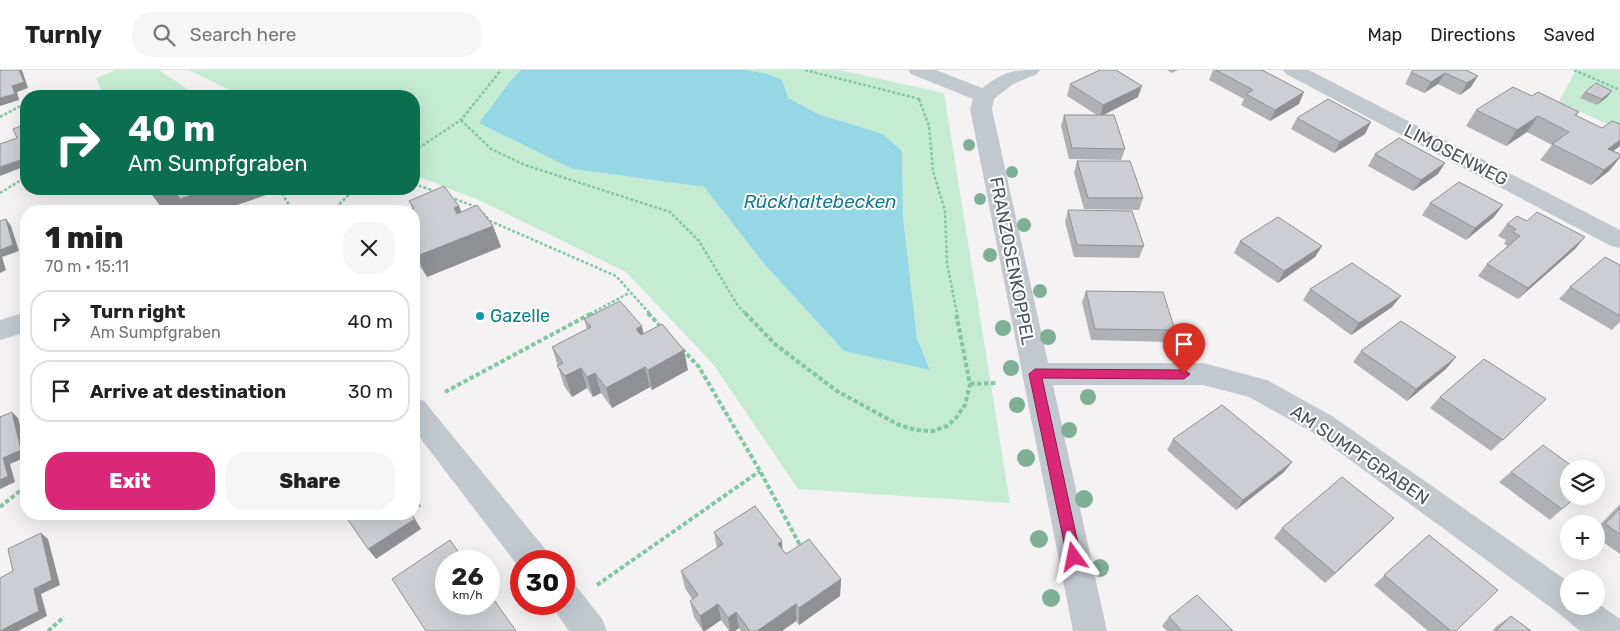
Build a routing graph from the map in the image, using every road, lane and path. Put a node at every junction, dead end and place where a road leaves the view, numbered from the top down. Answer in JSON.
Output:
{"nodes":[{"id":1,"x":501,"y":70,"type":"edge"},
{"id":2,"x":805,"y":70,"type":"edge"},
{"id":3,"x":918,"y":70,"type":"edge"},
{"id":4,"x":1030,"y":70,"type":"edge"},
{"id":5,"x":1293,"y":70,"type":"edge"},
{"id":6,"x":1574,"y":70,"type":"edge"},
{"id":7,"x":1620,"y":90,"type":"edge"},
{"id":8,"x":984,"y":96,"type":"junction"},
{"id":9,"x":20,"y":106,"type":"edge"},
{"id":10,"x":0,"y":118,"type":"edge"},
{"id":11,"x":461,"y":120,"type":"junction"},
{"id":12,"x":420,"y":148,"type":"edge"},
{"id":13,"x":20,"y":181,"type":"edge"},
{"id":14,"x":420,"y":186,"type":"edge"},
{"id":15,"x":0,"y":193,"type":"edge"},
{"id":16,"x":349,"y":195,"type":"edge"},
{"id":17,"x":339,"y":205,"type":"edge"},
{"id":18,"x":1620,"y":240,"type":"edge"},
{"id":19,"x":629,"y":293,"type":"junction"},
{"id":20,"x":20,"y":324,"type":"edge"},
{"id":21,"x":0,"y":330,"type":"edge"},
{"id":22,"x":667,"y":333,"type":"edge"},
{"id":23,"x":680,"y":347,"type":"edge"},
{"id":24,"x":1035,"y":374,"type":"junction"},
{"id":25,"x":997,"y":383,"type":"dead end"},
{"id":26,"x":970,"y":384,"type":"junction"},
{"id":27,"x":445,"y":392,"type":"dead end"},
{"id":28,"x":420,"y":417,"type":"edge"},
{"id":29,"x":760,"y":471,"type":"junction"},
{"id":30,"x":20,"y":491,"type":"edge"},
{"id":31,"x":0,"y":507,"type":"edge"},
{"id":32,"x":802,"y":548,"type":"edge"},
{"id":33,"x":525,"y":550,"type":"edge"},
{"id":34,"x":575,"y":596,"type":"edge"},
{"id":35,"x":1560,"y":596,"type":"edge"},
{"id":36,"x":575,"y":611,"type":"edge"},
{"id":37,"x":1586,"y":615,"type":"edge"},
{"id":38,"x":64,"y":616,"type":"dead end"},
{"id":39,"x":48,"y":631,"type":"edge"},
{"id":40,"x":590,"y":631,"type":"edge"},
{"id":41,"x":1090,"y":631,"type":"edge"},
{"id":42,"x":1608,"y":631,"type":"edge"}],
"edges":[{"from":1,"to":11,"type":"path"},
{"from":2,"to":26,"type":"path"},
{"from":3,"to":8,"type":"street"},
{"from":4,"to":8,"type":"street"},
{"from":5,"to":18,"type":"street","name":"LIMOSENWEG"},
{"from":6,"to":7,"type":"path"},
{"from":8,"to":24,"type":"street","name":"FRANZOSENKOPPEL"},
{"from":9,"to":10,"type":"path"},
{"from":11,"to":12,"type":"path"},
{"from":11,"to":26,"type":"path"},
{"from":13,"to":15,"type":"path"},
{"from":14,"to":19,"type":"path"},
{"from":16,"to":17,"type":"path"},
{"from":19,"to":22,"type":"path"},
{"from":19,"to":27,"type":"path"},
{"from":20,"to":21,"type":"street"},
{"from":23,"to":29,"type":"path"},
{"from":24,"to":35,"type":"street","name":"AM SUMPFGRABEN"},
{"from":24,"to":41,"type":"street","name":"FRANZOSENKOPPEL"},
{"from":25,"to":26,"type":"path"},
{"from":28,"to":33,"type":"street"},
{"from":29,"to":32,"type":"path"},
{"from":29,"to":34,"type":"path"},
{"from":30,"to":31,"type":"path"},
{"from":36,"to":40,"type":"street"},
{"from":37,"to":42,"type":"street"},
{"from":38,"to":39,"type":"path"}]}
